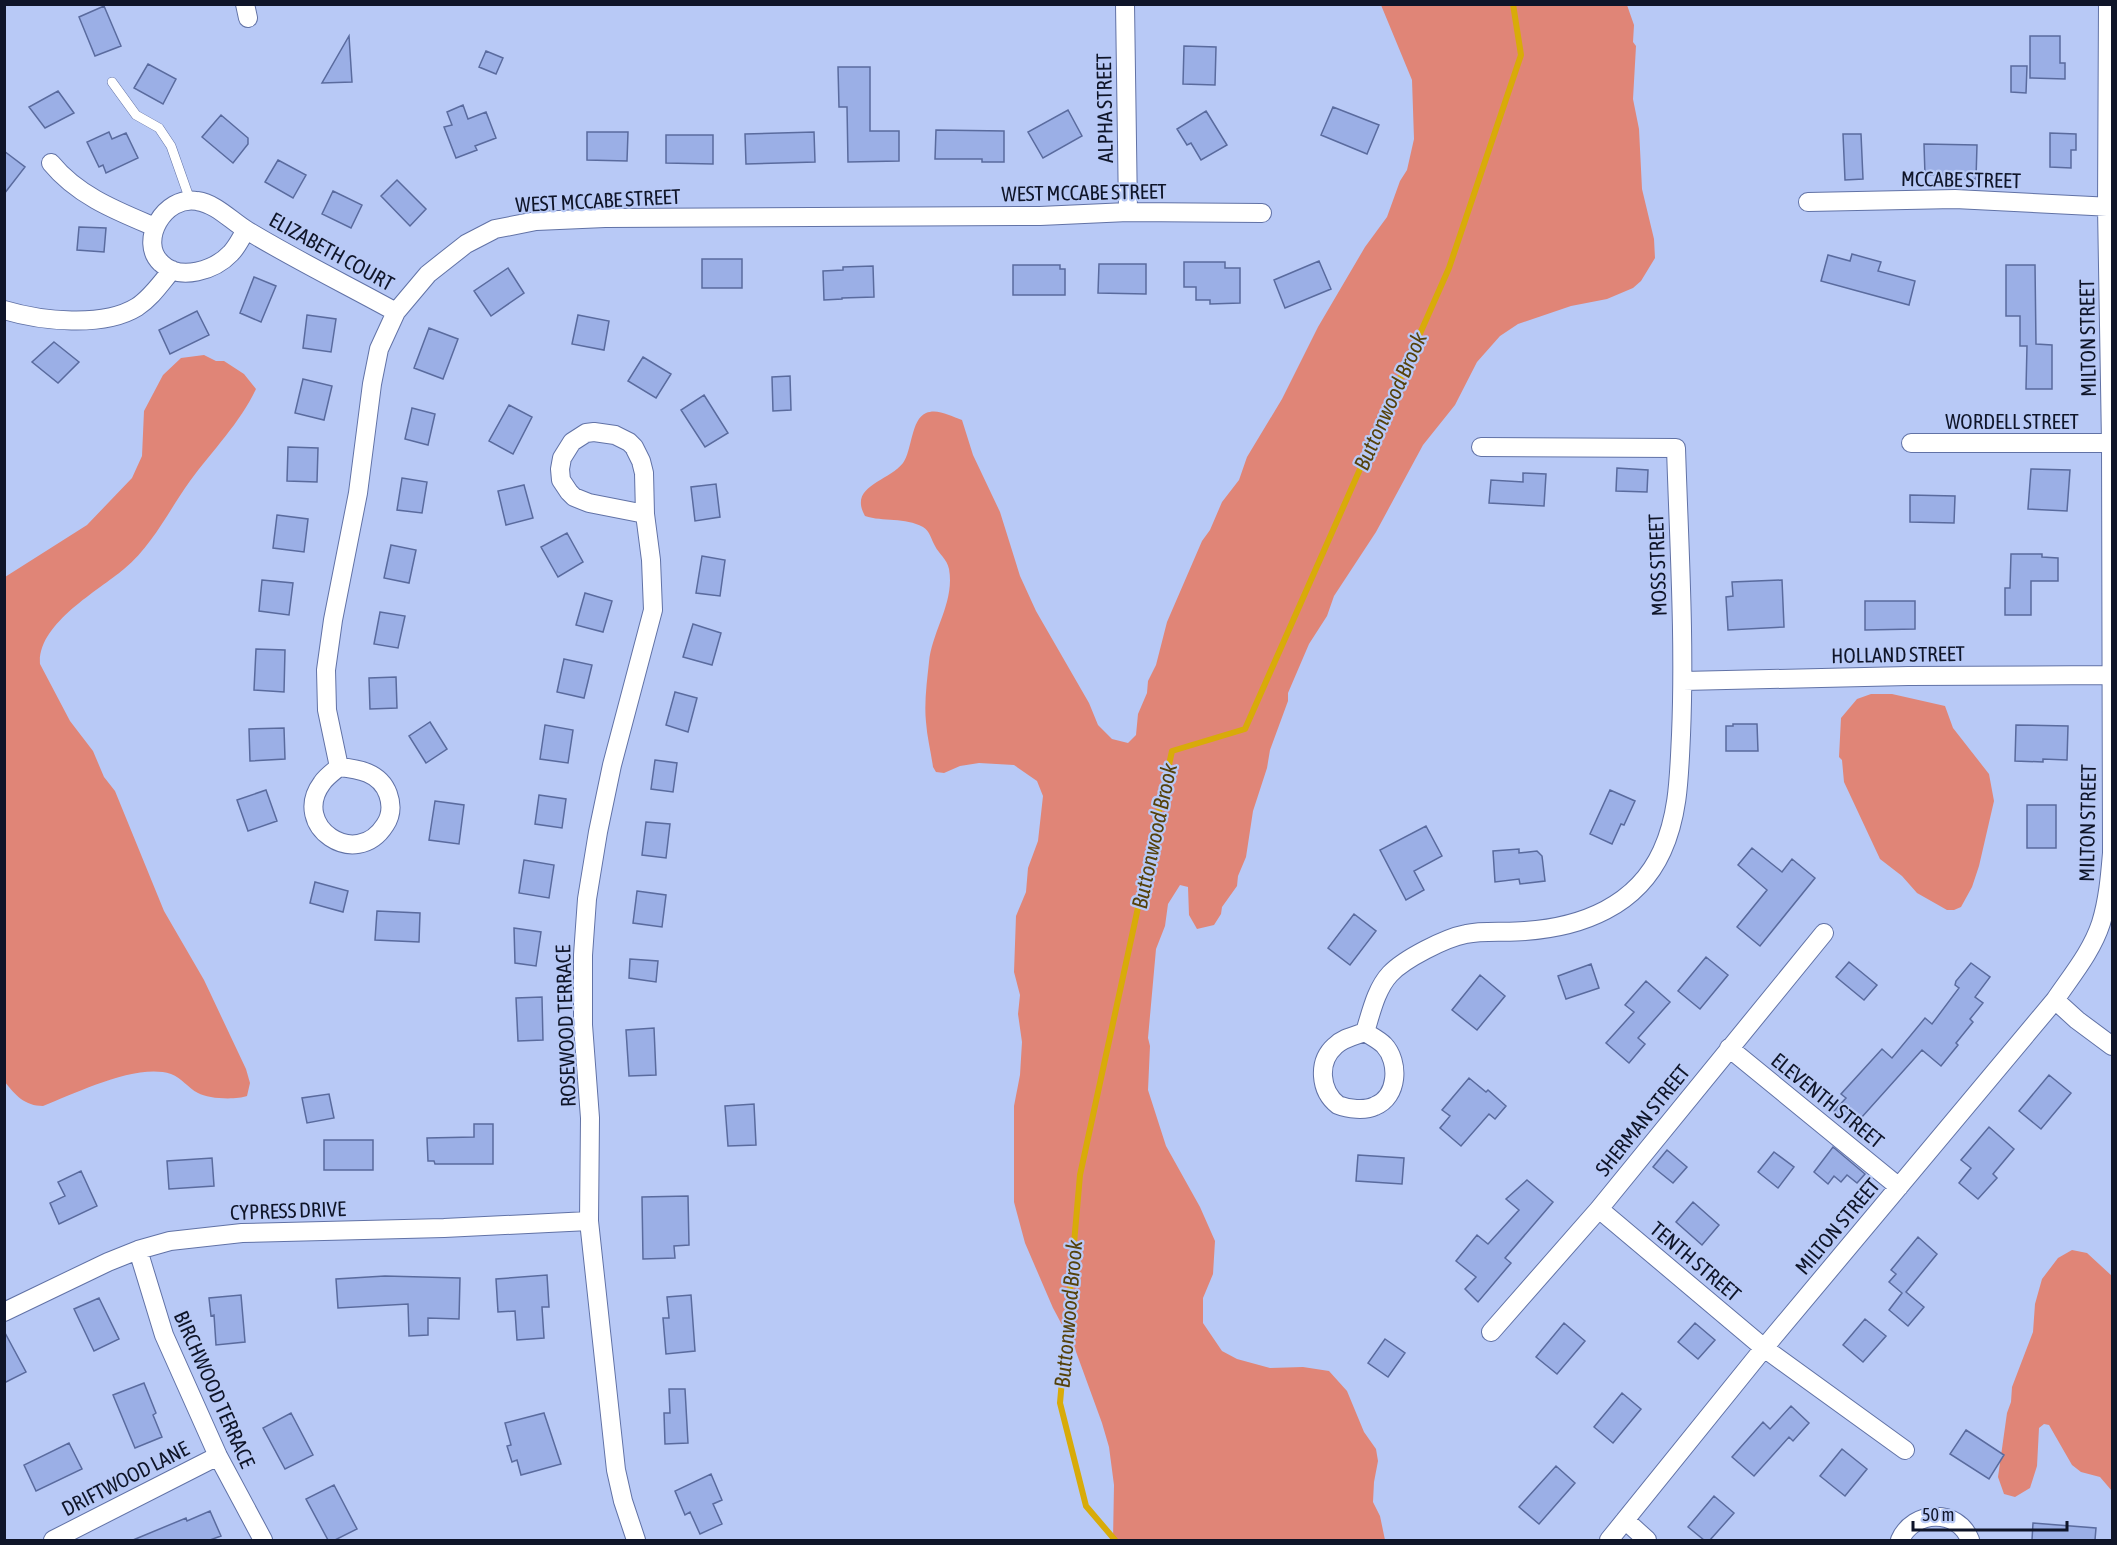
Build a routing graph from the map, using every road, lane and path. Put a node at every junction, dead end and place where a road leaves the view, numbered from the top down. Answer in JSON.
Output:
{"nodes":[{"id":1,"x":1125,"y":4,"type":"edge"},
{"id":2,"x":2108,"y":4,"type":"edge"},
{"id":3,"x":112,"y":82,"type":"dead end"},
{"id":4,"x":51,"y":163,"type":"dead end"},
{"id":5,"x":190,"y":200,"type":"junction"},
{"id":6,"x":1808,"y":202,"type":"dead end"},
{"id":7,"x":2110,"y":207,"type":"edge"},
{"id":8,"x":1128,"y":212,"type":"junction"},
{"id":9,"x":1262,"y":213,"type":"dead end"},
{"id":10,"x":155,"y":227,"type":"junction"},
{"id":11,"x":246,"y":230,"type":"junction"},
{"id":12,"x":172,"y":270,"type":"junction"},
{"id":13,"x":4,"y":310,"type":"edge"},
{"id":14,"x":396,"y":312,"type":"junction"},
{"id":15,"x":1911,"y":443,"type":"dead end"},
{"id":16,"x":2112,"y":443,"type":"edge"},
{"id":17,"x":1481,"y":447,"type":"dead end"},
{"id":18,"x":645,"y":514,"type":"junction"},
{"id":19,"x":2111,"y":675,"type":"edge"},
{"id":20,"x":1683,"y":681,"type":"junction"},
{"id":21,"x":339,"y":767,"type":"junction"},
{"id":22,"x":1824,"y":933,"type":"dead end"},
{"id":23,"x":2055,"y":1000,"type":"junction"},
{"id":24,"x":1365,"y":1032,"type":"junction"},
{"id":25,"x":2112,"y":1046,"type":"edge"},
{"id":26,"x":1729,"y":1048,"type":"junction"},
{"id":27,"x":1899,"y":1186,"type":"junction"},
{"id":28,"x":1599,"y":1209,"type":"junction"},
{"id":29,"x":589,"y":1221,"type":"junction"},
{"id":30,"x":138,"y":1250,"type":"junction"},
{"id":31,"x":4,"y":1311,"type":"edge"},
{"id":32,"x":1491,"y":1332,"type":"dead end"},
{"id":33,"x":1764,"y":1347,"type":"junction"},
{"id":34,"x":1905,"y":1450,"type":"dead end"},
{"id":35,"x":218,"y":1456,"type":"junction"},
{"id":36,"x":1625,"y":1520,"type":"junction"},
{"id":37,"x":53,"y":1540,"type":"edge"},
{"id":38,"x":263,"y":1540,"type":"edge"},
{"id":39,"x":636,"y":1540,"type":"edge"},
{"id":40,"x":1609,"y":1540,"type":"edge"},
{"id":41,"x":1647,"y":1540,"type":"edge"},
{"id":42,"x":1900,"y":1540,"type":"edge"},
{"id":43,"x":1970,"y":1540,"type":"edge"}],
"edges":[{"from":1,"to":8,"type":"street","name":"ALPHA STREET"},
{"from":2,"to":7,"type":"street","name":"MILTON STREET"},
{"from":3,"to":5,"type":"lane"},
{"from":4,"to":10,"type":"street"},
{"from":5,"to":10,"type":"street"},
{"from":5,"to":11,"type":"street","name":"ELIZABETH COURT"},
{"from":6,"to":7,"type":"street","name":"MCCABE STREET"},
{"from":7,"to":16,"type":"street","name":"MILTON STREET"},
{"from":8,"to":9,"type":"street","name":"WEST MCCABE STREET"},
{"from":8,"to":14,"type":"street","name":"WEST MCCABE STREET"},
{"from":10,"to":12,"type":"street"},
{"from":11,"to":12,"type":"street","name":"ELIZABETH COURT"},
{"from":11,"to":14,"type":"street","name":"ELIZABETH COURT"},
{"from":12,"to":13,"type":"street"},
{"from":14,"to":21,"type":"street","name":"WEST MCCABE STREET"},
{"from":15,"to":16,"type":"street","name":"WORDELL STREET"},
{"from":16,"to":19,"type":"street","name":"MILTON STREET"},
{"from":17,"to":20,"type":"street","name":"MOSS STREET"},
{"from":18,"to":18,"type":"street","name":"ROSEWOOD TERRACE"},
{"from":18,"to":29,"type":"street","name":"ROSEWOOD TERRACE"},
{"from":19,"to":20,"type":"street","name":"HOLLAND STREET"},
{"from":19,"to":23,"type":"street","name":"MILTON STREET"},
{"from":20,"to":24,"type":"street","name":"MOSS STREET"},
{"from":21,"to":21,"type":"street"},
{"from":22,"to":26,"type":"street","name":"SHERMAN STREET"},
{"from":23,"to":25,"type":"street"},
{"from":23,"to":27,"type":"street","name":"MILTON STREET"},
{"from":24,"to":24,"type":"street"},
{"from":26,"to":27,"type":"street","name":"ELEVENTH STREET"},
{"from":26,"to":28,"type":"street","name":"SHERMAN STREET"},
{"from":27,"to":33,"type":"street","name":"MILTON STREET"},
{"from":28,"to":32,"type":"street","name":"SHERMAN STREET"},
{"from":28,"to":33,"type":"street","name":"TENTH STREET"},
{"from":29,"to":30,"type":"street","name":"CYPRESS DRIVE"},
{"from":29,"to":39,"type":"street","name":"ROSEWOOD TERRACE"},
{"from":30,"to":31,"type":"street","name":"CYPRESS DRIVE"},
{"from":30,"to":35,"type":"street","name":"BIRCHWOOD TERRACE"},
{"from":33,"to":34,"type":"street","name":"TENTH STREET"},
{"from":33,"to":36,"type":"street","name":"MILTON STREET"},
{"from":35,"to":37,"type":"street","name":"DRIFTWOOD LANE"},
{"from":35,"to":38,"type":"street","name":"BIRCHWOOD TERRACE"},
{"from":36,"to":40,"type":"street","name":"MILTON STREET"},
{"from":36,"to":41,"type":"street"},
{"from":42,"to":43,"type":"street"}]}
